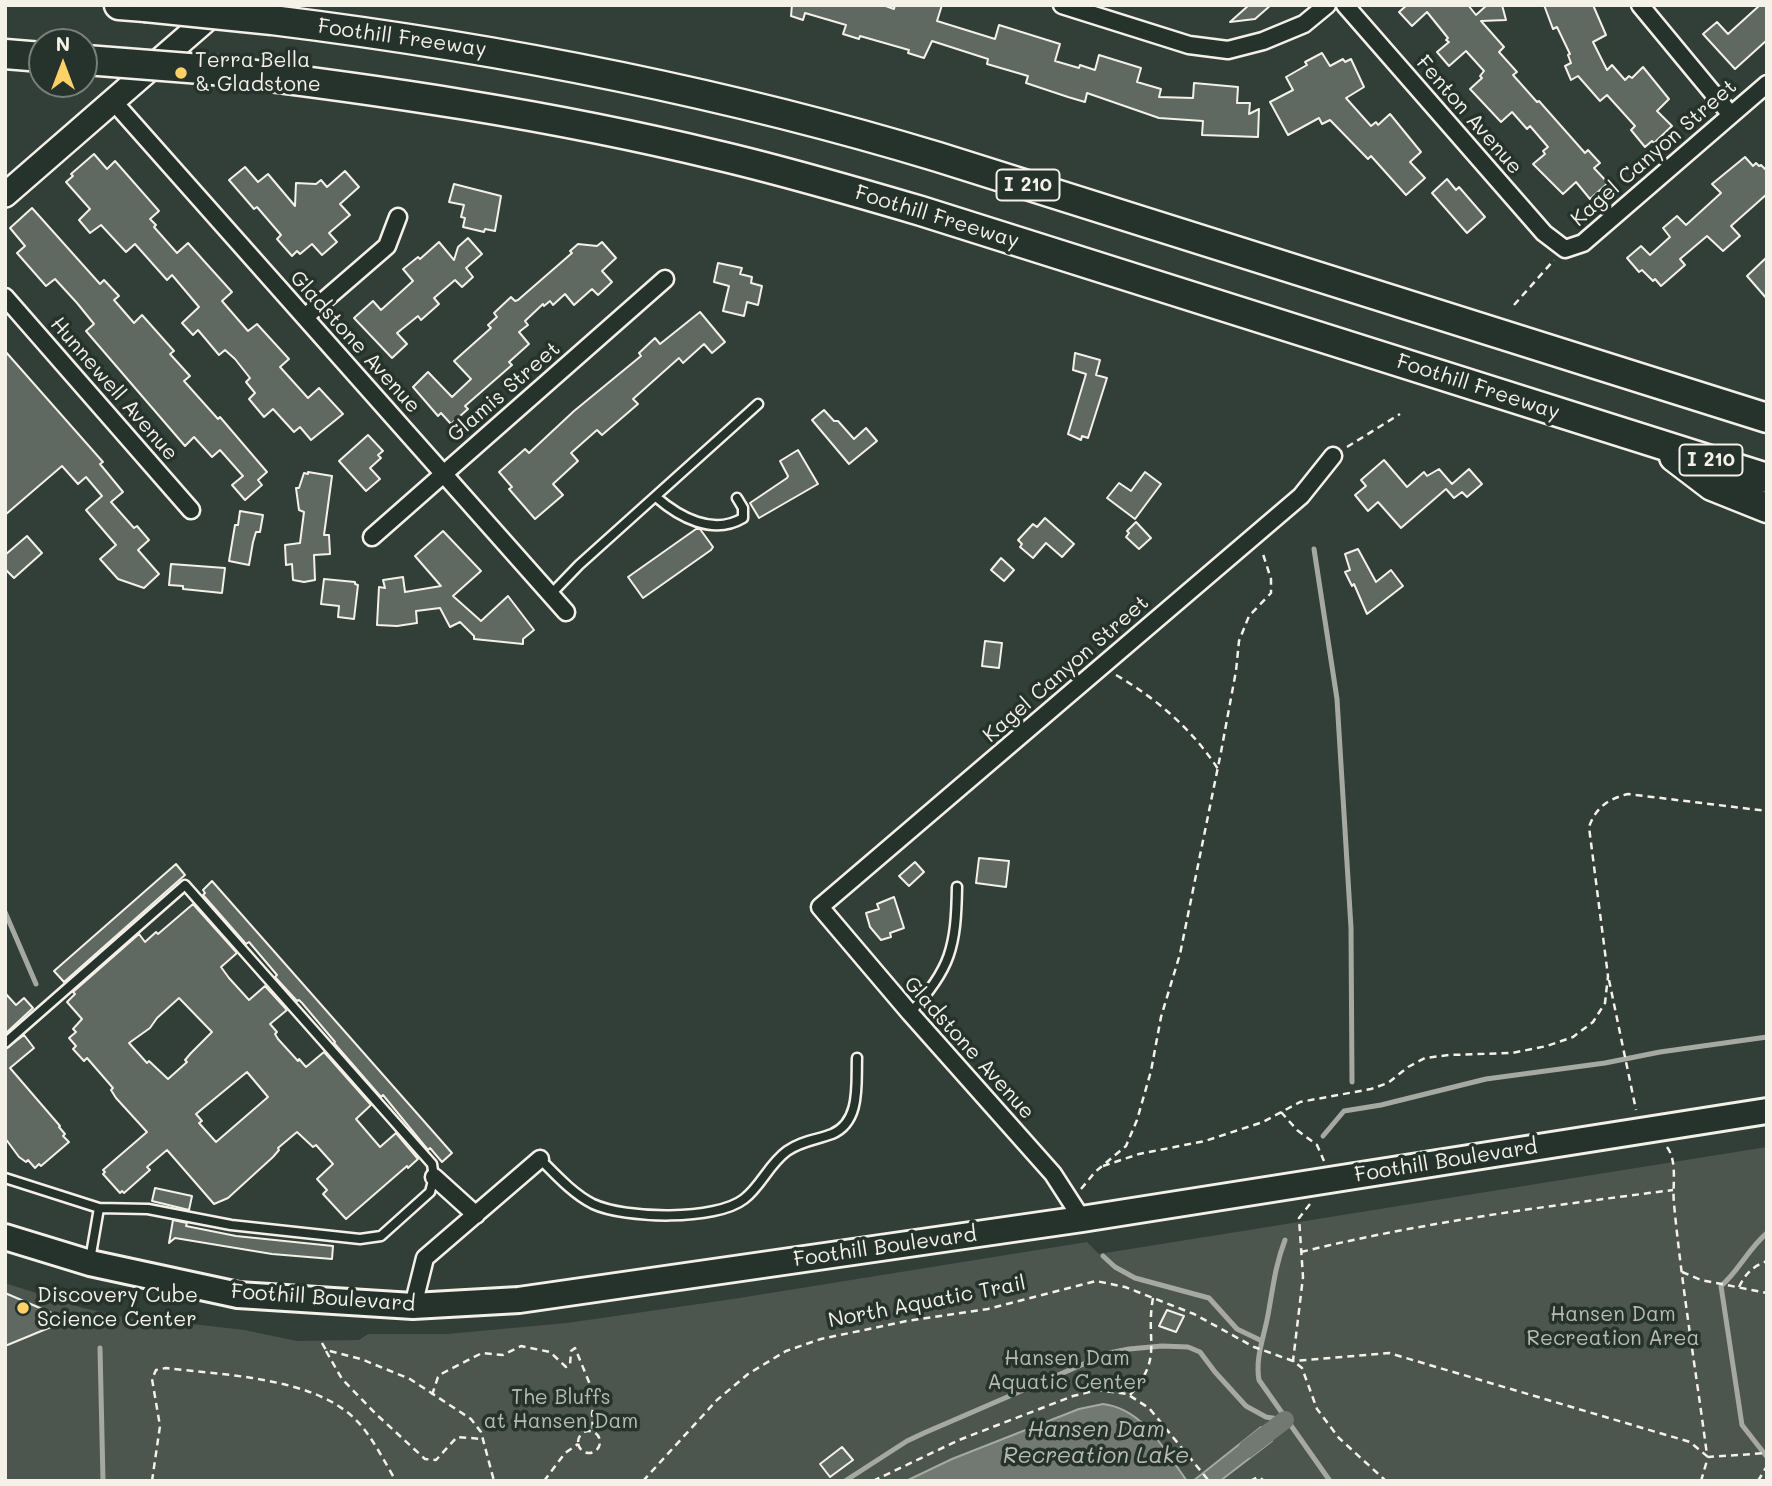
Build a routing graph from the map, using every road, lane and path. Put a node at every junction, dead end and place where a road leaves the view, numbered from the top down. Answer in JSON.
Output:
{"nodes":[{"id":1,"x":223,"y":5,"type":"edge"},
{"id":2,"x":1062,"y":5,"type":"edge"},
{"id":3,"x":1327,"y":5,"type":"edge"},
{"id":4,"x":1345,"y":5,"type":"edge"},
{"id":5,"x":1640,"y":5,"type":"edge"},
{"id":6,"x":132,"y":6,"type":"edge"},
{"id":7,"x":5,"y":54,"type":"edge"},
{"id":8,"x":28,"y":56,"type":"edge"},
{"id":9,"x":98,"y":61,"type":"edge"},
{"id":10,"x":1767,"y":83,"type":"edge"},
{"id":11,"x":113,"y":101,"type":"junction"},
{"id":12,"x":1731,"y":115,"type":"junction"},
{"id":13,"x":5,"y":195,"type":"edge"},
{"id":14,"x":398,"y":216,"type":"dead end"},
{"id":15,"x":1565,"y":249,"type":"junction"},
{"id":16,"x":665,"y":279,"type":"dead end"},
{"id":17,"x":5,"y":297,"type":"edge"},
{"id":18,"x":1514,"y":305,"type":"dead end"},
{"id":19,"x":305,"y":317,"type":"junction"},
{"id":20,"x":758,"y":404,"type":"dead end"},
{"id":21,"x":1400,"y":414,"type":"dead end"},
{"id":22,"x":1767,"y":418,"type":"edge"},
{"id":23,"x":1654,"y":443,"type":"junction"},
{"id":24,"x":1333,"y":456,"type":"joint"},
{"id":25,"x":444,"y":473,"type":"junction"},
{"id":26,"x":1767,"y":478,"type":"edge"},
{"id":27,"x":656,"y":497,"type":"junction"},
{"id":28,"x":737,"y":498,"type":"dead end"},
{"id":29,"x":1767,"y":508,"type":"edge"},
{"id":30,"x":191,"y":510,"type":"dead end"},
{"id":31,"x":1254,"y":536,"type":"junction"},
{"id":32,"x":372,"y":537,"type":"dead end"},
{"id":33,"x":551,"y":594,"type":"junction"},
{"id":34,"x":566,"y":612,"type":"dead end"},
{"id":35,"x":1101,"y":667,"type":"junction"},
{"id":36,"x":1218,"y":769,"type":"junction"},
{"id":37,"x":1767,"y":811,"type":"edge"},
{"id":38,"x":957,"y":887,"type":"dead end"},
{"id":39,"x":820,"y":907,"type":"joint"},
{"id":40,"x":1608,"y":976,"type":"junction"},
{"id":41,"x":909,"y":1013,"type":"junction"},
{"id":42,"x":5,"y":1043,"type":"edge"},
{"id":43,"x":857,"y":1058,"type":"dead end"},
{"id":44,"x":1767,"y":1111,"type":"edge"},
{"id":45,"x":1282,"y":1112,"type":"junction"},
{"id":46,"x":1641,"y":1130,"type":"junction"},
{"id":47,"x":540,"y":1159,"type":"joint"},
{"id":48,"x":1102,"y":1166,"type":"junction"},
{"id":49,"x":434,"y":1177,"type":"junction"},
{"id":50,"x":5,"y":1178,"type":"edge"},
{"id":51,"x":1327,"y":1180,"type":"junction"},
{"id":52,"x":1673,"y":1190,"type":"junction"},
{"id":53,"x":99,"y":1208,"type":"junction"},
{"id":54,"x":476,"y":1215,"type":"junction"},
{"id":55,"x":1082,"y":1219,"type":"junction"},
{"id":56,"x":5,"y":1237,"type":"edge"},
{"id":57,"x":1301,"y":1252,"type":"junction"},
{"id":58,"x":1767,"y":1261,"type":"edge"},
{"id":59,"x":90,"y":1263,"type":"junction"},
{"id":60,"x":1681,"y":1272,"type":"junction"},
{"id":61,"x":1740,"y":1287,"type":"junction"},
{"id":62,"x":1767,"y":1293,"type":"edge"},
{"id":63,"x":1153,"y":1298,"type":"junction"},
{"id":64,"x":413,"y":1306,"type":"junction"},
{"id":65,"x":322,"y":1343,"type":"dead end"},
{"id":66,"x":326,"y":1350,"type":"junction"},
{"id":67,"x":1293,"y":1361,"type":"junction"},
{"id":68,"x":432,"y":1395,"type":"junction"},
{"id":69,"x":1130,"y":1395,"type":"junction"},
{"id":70,"x":593,"y":1432,"type":"junction"},
{"id":71,"x":483,"y":1439,"type":"junction"},
{"id":72,"x":578,"y":1444,"type":"junction"},
{"id":73,"x":1767,"y":1453,"type":"edge"},
{"id":74,"x":1708,"y":1457,"type":"junction"},
{"id":75,"x":1767,"y":1466,"type":"edge"},
{"id":76,"x":152,"y":1481,"type":"edge"},
{"id":77,"x":396,"y":1481,"type":"edge"},
{"id":78,"x":494,"y":1481,"type":"edge"},
{"id":79,"x":544,"y":1481,"type":"edge"},
{"id":80,"x":643,"y":1481,"type":"edge"},
{"id":81,"x":873,"y":1481,"type":"edge"},
{"id":82,"x":1209,"y":1481,"type":"edge"},
{"id":83,"x":1250,"y":1481,"type":"edge"},
{"id":84,"x":1265,"y":1481,"type":"edge"},
{"id":85,"x":1386,"y":1481,"type":"edge"},
{"id":86,"x":1700,"y":1481,"type":"edge"},
{"id":87,"x":1758,"y":1481,"type":"edge"}],
"edges":[{"from":1,"to":11,"type":"street"},
{"from":2,"to":3,"type":"street"},
{"from":4,"to":15,"type":"street","name":"Fenton Avenue"},
{"from":5,"to":12,"type":"street"},
{"from":6,"to":22,"type":"highway","name":"Foothill Freeway","number":"I 210","bridge":true},
{"from":7,"to":8,"type":"highway"},
{"from":9,"to":23,"type":"highway","name":"Foothill Freeway","number":"I 210","bridge":true},
{"from":10,"to":12,"type":"street","name":"Kagel Canyon Street"},
{"from":11,"to":13,"type":"street"},
{"from":11,"to":19,"type":"street","name":"Gladstone Avenue"},
{"from":12,"to":15,"type":"street","name":"Kagel Canyon Street"},
{"from":14,"to":19,"type":"street"},
{"from":15,"to":18,"type":"path"},
{"from":16,"to":25,"type":"street","name":"Glamis Street"},
{"from":17,"to":30,"type":"street","name":"Hunnewell Avenue"},
{"from":19,"to":25,"type":"street","name":"Gladstone Avenue"},
{"from":20,"to":27,"type":"lane"},
{"from":21,"to":24,"type":"path"},
{"from":23,"to":26,"type":"highway","name":"Foothill Freeway","number":"I 210"},
{"from":23,"to":29,"type":"highway"},
{"from":24,"to":31,"type":"street","name":"Kagel Canyon Street"},
{"from":25,"to":32,"type":"street","name":"Glamis Street"},
{"from":25,"to":33,"type":"street","name":"Gladstone Avenue"},
{"from":27,"to":28,"type":"lane"},
{"from":27,"to":33,"type":"lane"},
{"from":31,"to":35,"type":"street","name":"Kagel Canyon Street"},
{"from":31,"to":36,"type":"path"},
{"from":33,"to":34,"type":"street","name":"Gladstone Avenue"},
{"from":35,"to":36,"type":"path"},
{"from":35,"to":39,"type":"street","name":"Kagel Canyon Street"},
{"from":36,"to":48,"type":"path"},
{"from":37,"to":40,"type":"path"},
{"from":38,"to":41,"type":"lane"},
{"from":39,"to":41,"type":"street","name":"Gladstone Avenue"},
{"from":40,"to":45,"type":"path"},
{"from":40,"to":46,"type":"path"},
{"from":41,"to":55,"type":"street","name":"Gladstone Avenue"},
{"from":42,"to":49,"type":"lane"},
{"from":43,"to":47,"type":"lane"},
{"from":44,"to":46,"type":"main road","name":"Foothill Boulevard"},
{"from":45,"to":48,"type":"path"},
{"from":45,"to":51,"type":"path"},
{"from":46,"to":51,"type":"main road","name":"Foothill Boulevard"},
{"from":46,"to":52,"type":"path"},
{"from":47,"to":54,"type":"street"},
{"from":48,"to":55,"type":"path"},
{"from":49,"to":53,"type":"lane"},
{"from":49,"to":54,"type":"street"},
{"from":50,"to":53,"type":"lane"},
{"from":51,"to":55,"type":"main road","name":"Foothill Boulevard"},
{"from":51,"to":57,"type":"path"},
{"from":52,"to":57,"type":"path"},
{"from":52,"to":60,"type":"path"},
{"from":53,"to":59,"type":"lane"},
{"from":54,"to":64,"type":"street"},
{"from":55,"to":64,"type":"main road","name":"Foothill Boulevard"},
{"from":56,"to":59,"type":"main road","name":"Foothill Boulevard"},
{"from":57,"to":67,"type":"path"},
{"from":58,"to":61,"type":"path"},
{"from":59,"to":64,"type":"main road","name":"Foothill Boulevard"},
{"from":60,"to":61,"type":"path"},
{"from":60,"to":74,"type":"path"},
{"from":61,"to":62,"type":"path"},
{"from":63,"to":67,"type":"path","name":"North Aquatic Trail"},
{"from":63,"to":69,"type":"path"},
{"from":63,"to":80,"type":"path","name":"North Aquatic Trail"},
{"from":65,"to":66,"type":"path"},
{"from":66,"to":68,"type":"path"},
{"from":66,"to":71,"type":"path"},
{"from":67,"to":74,"type":"path"},
{"from":67,"to":85,"type":"path"},
{"from":68,"to":70,"type":"path"},
{"from":68,"to":71,"type":"path"},
{"from":69,"to":81,"type":"path"},
{"from":69,"to":82,"type":"path"},
{"from":70,"to":72,"type":"path"},
{"from":70,"to":72,"type":"path"},
{"from":71,"to":78,"type":"path"},
{"from":72,"to":79,"type":"path"},
{"from":73,"to":74,"type":"path"},
{"from":74,"to":86,"type":"path"},
{"from":75,"to":87,"type":"path"},
{"from":76,"to":77,"type":"path"},
{"from":83,"to":84,"type":"path"}]}
